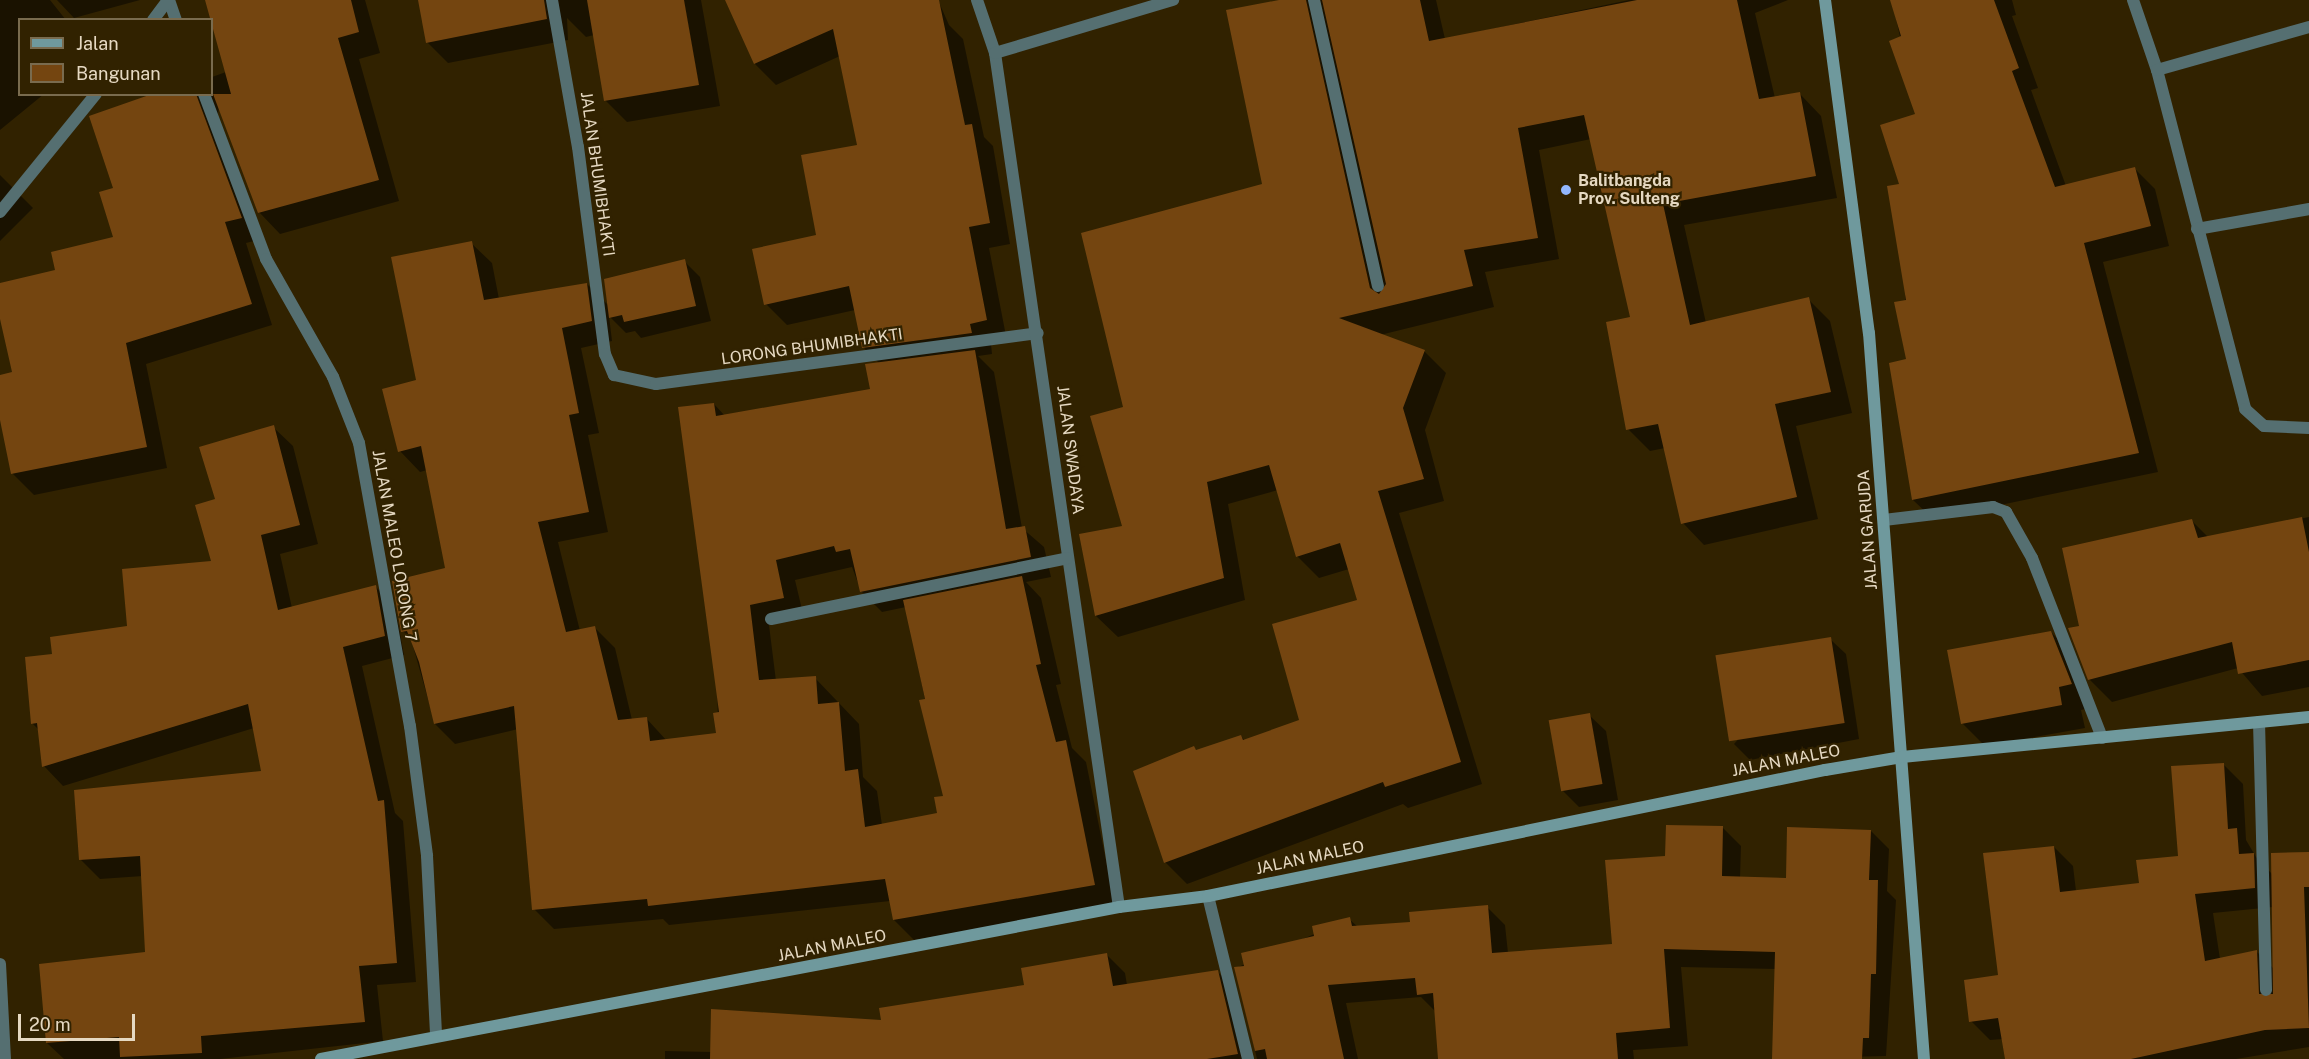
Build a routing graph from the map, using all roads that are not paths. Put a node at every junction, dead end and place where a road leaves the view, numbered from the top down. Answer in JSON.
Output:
{"nodes":[{"id":1,"x":169,"y":0,"type":"edge"},
{"id":2,"x":552,"y":0,"type":"edge"},
{"id":3,"x":977,"y":0,"type":"edge"},
{"id":4,"x":1173,"y":0,"type":"edge"},
{"id":5,"x":1314,"y":0,"type":"edge"},
{"id":6,"x":1825,"y":0,"type":"edge"},
{"id":7,"x":2133,"y":0,"type":"edge"},
{"id":8,"x":155,"y":18,"type":"edge"},
{"id":9,"x":175,"y":18,"type":"edge"},
{"id":10,"x":2309,"y":27,"type":"edge"},
{"id":11,"x":995,"y":52,"type":"junction"},
{"id":12,"x":2157,"y":70,"type":"junction"},
{"id":13,"x":94,"y":96,"type":"edge"},
{"id":14,"x":205,"y":96,"type":"edge"},
{"id":15,"x":2309,"y":209,"type":"edge"},
{"id":16,"x":0,"y":212,"type":"edge"},
{"id":17,"x":2197,"y":229,"type":"junction"},
{"id":18,"x":1378,"y":286,"type":"dead end"},
{"id":19,"x":1038,"y":333,"type":"junction"},
{"id":20,"x":605,"y":354,"type":"joint"},
{"id":21,"x":2309,"y":428,"type":"edge"},
{"id":22,"x":1884,"y":520,"type":"junction"},
{"id":23,"x":1067,"y":558,"type":"junction"},
{"id":24,"x":771,"y":619,"type":"dead end"},
{"id":25,"x":2309,"y":717,"type":"edge"},
{"id":26,"x":2259,"y":722,"type":"junction"},
{"id":27,"x":2102,"y":738,"type":"junction"},
{"id":28,"x":1902,"y":757,"type":"junction"},
{"id":29,"x":1208,"y":896,"type":"junction"},
{"id":30,"x":1119,"y":907,"type":"junction"},
{"id":31,"x":0,"y":964,"type":"edge"},
{"id":32,"x":2266,"y":990,"type":"dead end"},
{"id":33,"x":435,"y":1035,"type":"junction"},
{"id":34,"x":5,"y":1059,"type":"edge"},
{"id":35,"x":321,"y":1059,"type":"edge"},
{"id":36,"x":1248,"y":1059,"type":"edge"},
{"id":37,"x":1924,"y":1059,"type":"edge"}],
"edges":[{"from":1,"to":8,"type":"street"},
{"from":1,"to":9,"type":"street"},
{"from":2,"to":20,"type":"street","name":"JALAN BHUMIBHAKTI"},
{"from":3,"to":11,"type":"street","name":"JALAN SWADAYA"},
{"from":4,"to":11,"type":"street"},
{"from":5,"to":18,"type":"street"},
{"from":6,"to":22,"type":"street","name":"JALAN GARUDA"},
{"from":7,"to":12,"type":"street"},
{"from":10,"to":12,"type":"street"},
{"from":11,"to":19,"type":"street","name":"JALAN SWADAYA"},
{"from":12,"to":17,"type":"street"},
{"from":13,"to":16,"type":"street"},
{"from":14,"to":33,"type":"street","name":"JALAN MALEO LORONG 7"},
{"from":15,"to":17,"type":"street"},
{"from":17,"to":21,"type":"street"},
{"from":19,"to":20,"type":"street","name":"LORONG BHUMIBHAKTI"},
{"from":19,"to":23,"type":"street","name":"JALAN SWADAYA"},
{"from":22,"to":27,"type":"street"},
{"from":22,"to":28,"type":"street","name":"JALAN GARUDA"},
{"from":23,"to":24,"type":"street"},
{"from":23,"to":30,"type":"street","name":"JALAN SWADAYA"},
{"from":25,"to":26,"type":"street","name":"JALAN MALEO"},
{"from":26,"to":27,"type":"street","name":"JALAN MALEO"},
{"from":26,"to":32,"type":"street"},
{"from":27,"to":28,"type":"street","name":"JALAN MALEO"},
{"from":28,"to":29,"type":"street","name":"JALAN MALEO"},
{"from":28,"to":37,"type":"street","name":"JALAN GARUDA"},
{"from":29,"to":30,"type":"street","name":"JALAN MALEO"},
{"from":29,"to":36,"type":"street"},
{"from":30,"to":33,"type":"street","name":"JALAN MALEO"},
{"from":31,"to":34,"type":"street"},
{"from":33,"to":35,"type":"street","name":"JALAN MALEO"}]}
